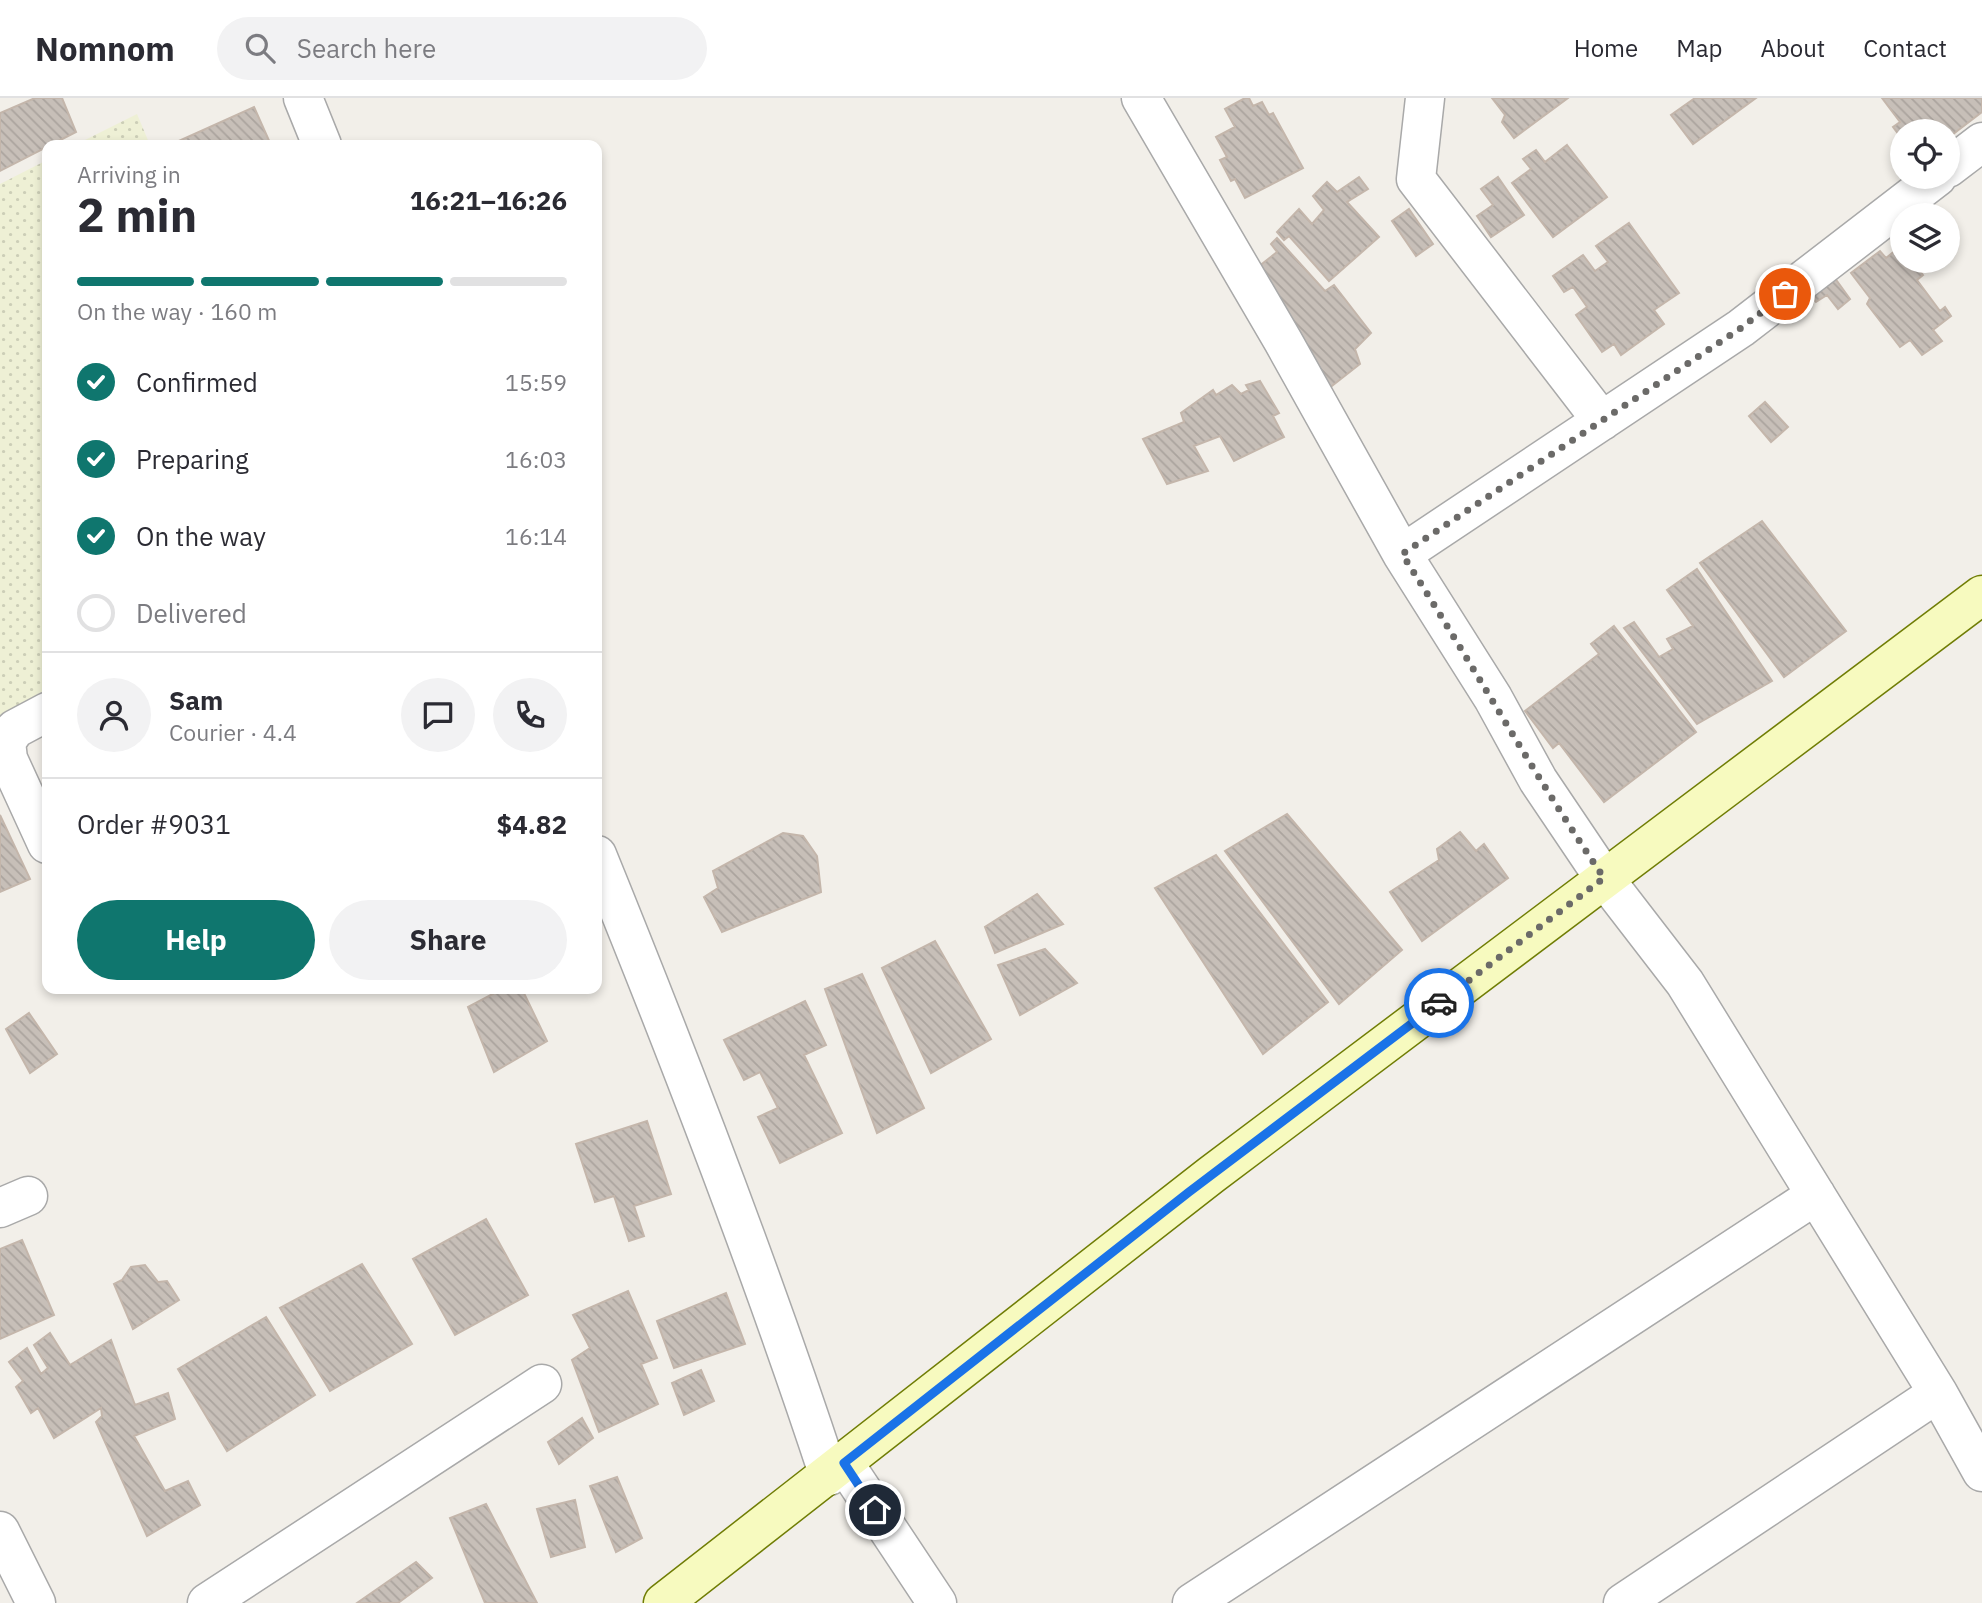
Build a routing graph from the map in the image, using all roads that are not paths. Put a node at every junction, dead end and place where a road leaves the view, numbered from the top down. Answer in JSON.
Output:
{"nodes":[{"id":1,"x":303,"y":98,"type":"edge"},
{"id":2,"x":1141,"y":98,"type":"edge"},
{"id":3,"x":1425,"y":98,"type":"edge"},
{"id":4,"x":320,"y":140,"type":"edge"},
{"id":5,"x":1982,"y":142,"type":"edge"},
{"id":6,"x":1960,"y":159,"type":"edge"},
{"id":7,"x":1921,"y":189,"type":"edge"},
{"id":8,"x":1602,"y":421,"type":"junction"},
{"id":9,"x":1402,"y":554,"type":"junction"},
{"id":10,"x":1982,"y":595,"type":"edge"},
{"id":11,"x":42,"y":715,"type":"edge"},
{"id":12,"x":42,"y":833,"type":"edge"},
{"id":13,"x":602,"y":867,"type":"edge"},
{"id":14,"x":1604,"y":878,"type":"junction"},
{"id":15,"x":1816,"y":1195,"type":"junction"},
{"id":16,"x":542,"y":1384,"type":"dead end"},
{"id":17,"x":1938,"y":1393,"type":"junction"},
{"id":18,"x":836,"y":1469,"type":"junction"},
{"id":19,"x":1982,"y":1472,"type":"edge"},
{"id":20,"x":0,"y":1531,"type":"edge"},
{"id":21,"x":36,"y":1603,"type":"edge"},
{"id":22,"x":207,"y":1603,"type":"edge"},
{"id":23,"x":663,"y":1603,"type":"edge"},
{"id":24,"x":937,"y":1603,"type":"edge"},
{"id":25,"x":1192,"y":1603,"type":"edge"},
{"id":26,"x":1623,"y":1603,"type":"edge"}],
"edges":[{"from":1,"to":4,"type":"street"},
{"from":2,"to":9,"type":"street"},
{"from":3,"to":8,"type":"street"},
{"from":5,"to":6,"type":"street"},
{"from":7,"to":8,"type":"street"},
{"from":8,"to":9,"type":"street"},
{"from":9,"to":14,"type":"street"},
{"from":10,"to":14,"type":"main road"},
{"from":11,"to":12,"type":"street"},
{"from":13,"to":18,"type":"street"},
{"from":14,"to":15,"type":"street"},
{"from":14,"to":18,"type":"main road"},
{"from":15,"to":17,"type":"street"},
{"from":15,"to":25,"type":"street"},
{"from":16,"to":22,"type":"street"},
{"from":17,"to":19,"type":"street"},
{"from":17,"to":26,"type":"street"},
{"from":18,"to":23,"type":"main road"},
{"from":18,"to":24,"type":"street"},
{"from":20,"to":21,"type":"street"}]}
